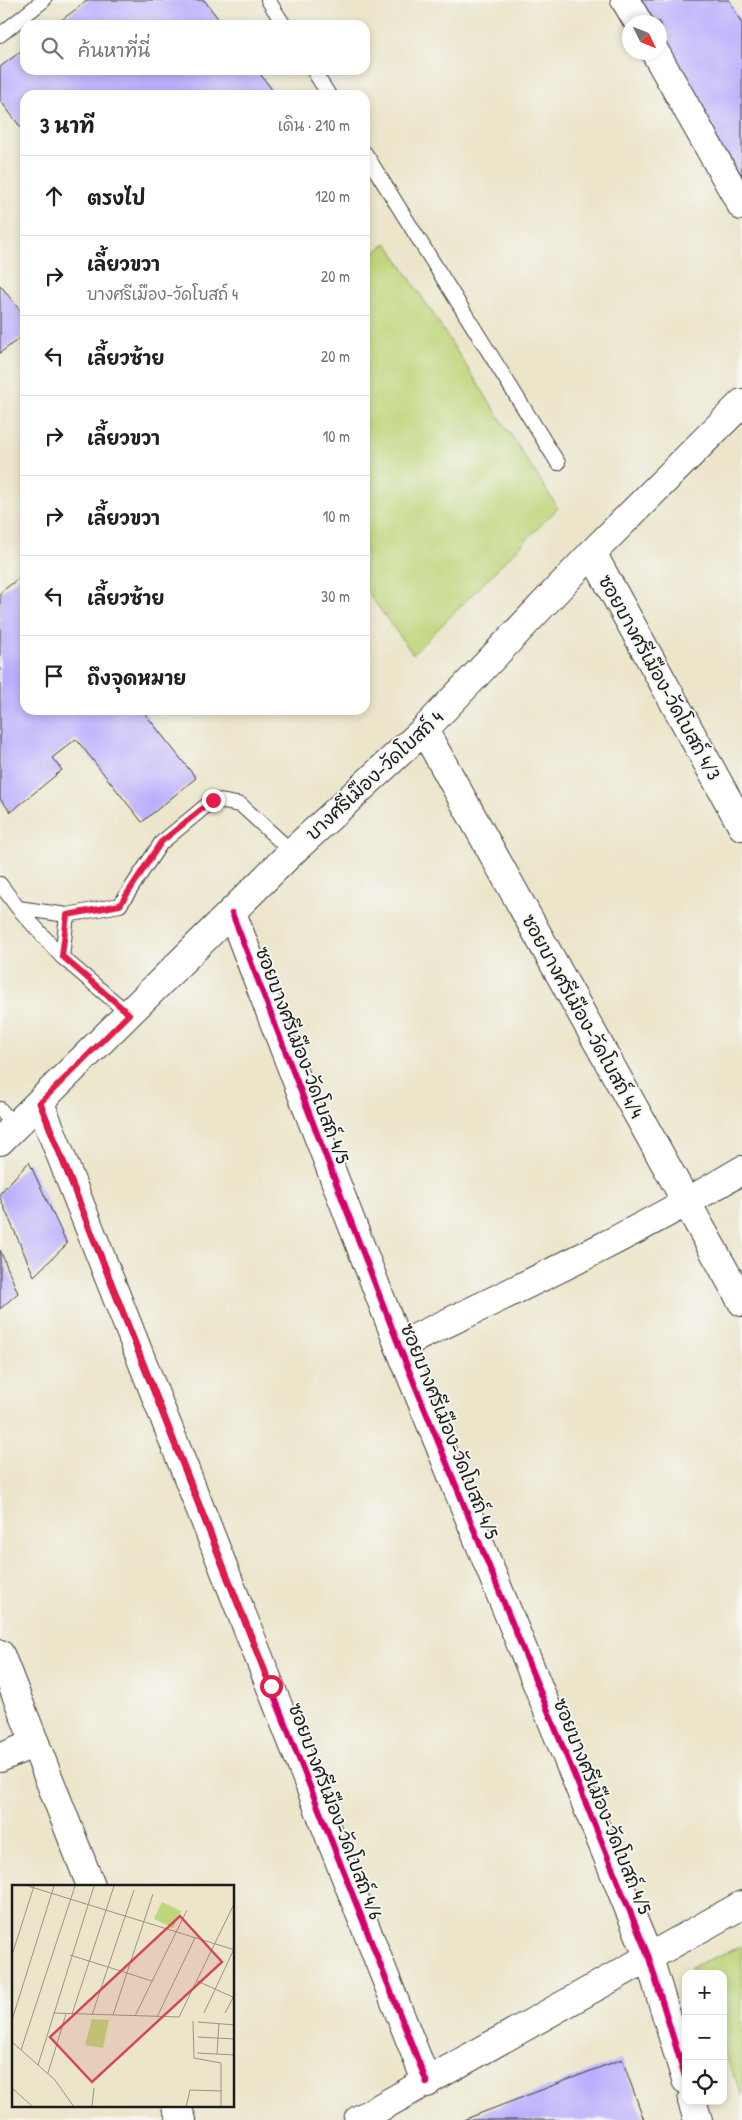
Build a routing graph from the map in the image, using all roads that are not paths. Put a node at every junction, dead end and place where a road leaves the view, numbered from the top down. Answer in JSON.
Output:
{"nodes":[{"id":1,"x":44,"y":0,"type":"edge"},
{"id":2,"x":268,"y":0,"type":"edge"},
{"id":3,"x":625,"y":0,"type":"edge"},
{"id":4,"x":634,"y":15,"type":"edge"},
{"id":5,"x":281,"y":20,"type":"edge"},
{"id":6,"x":0,"y":35,"type":"edge"},
{"id":7,"x":660,"y":60,"type":"edge"},
{"id":8,"x":316,"y":75,"type":"edge"},
{"id":9,"x":325,"y":90,"type":"edge"},
{"id":10,"x":370,"y":162,"type":"edge"},
{"id":11,"x":742,"y":206,"type":"edge"},
{"id":12,"x":742,"y":403,"type":"edge"},
{"id":13,"x":558,"y":464,"type":"dead end"},
{"id":14,"x":592,"y":553,"type":"junction"},
{"id":15,"x":424,"y":730,"type":"junction"},
{"id":16,"x":742,"y":826,"type":"edge"},
{"id":17,"x":292,"y":852,"type":"junction"},
{"id":18,"x":0,"y":884,"type":"edge"},
{"id":19,"x":18,"y":908,"type":"junction"},
{"id":20,"x":232,"y":913,"type":"junction"},
{"id":21,"x":67,"y":915,"type":"junction"},
{"id":22,"x":62,"y":956,"type":"junction"},
{"id":23,"x":129,"y":1014,"type":"junction"},
{"id":24,"x":40,"y":1103,"type":"junction"},
{"id":25,"x":5,"y":1126,"type":"edge"},
{"id":26,"x":742,"y":1170,"type":"edge"},
{"id":27,"x":687,"y":1203,"type":"junction"},
{"id":28,"x":742,"y":1302,"type":"edge"},
{"id":29,"x":399,"y":1346,"type":"junction"},
{"id":30,"x":0,"y":1654,"type":"edge"},
{"id":31,"x":35,"y":1743,"type":"junction"},
{"id":32,"x":0,"y":1758,"type":"edge"},
{"id":33,"x":91,"y":1885,"type":"edge"},
{"id":34,"x":742,"y":1905,"type":"edge"},
{"id":35,"x":649,"y":1958,"type":"junction"},
{"id":36,"x":682,"y":2067,"type":"edge"},
{"id":37,"x":427,"y":2083,"type":"junction"},
{"id":38,"x":693,"y":2105,"type":"edge"},
{"id":39,"x":177,"y":2108,"type":"edge"},
{"id":40,"x":182,"y":2120,"type":"edge"},
{"id":41,"x":358,"y":2120,"type":"edge"},
{"id":42,"x":698,"y":2120,"type":"edge"}],
"edges":[{"from":1,"to":6,"type":"lane"},
{"from":2,"to":5,"type":"lane"},
{"from":3,"to":4,"type":"street"},
{"from":7,"to":11,"type":"street"},
{"from":8,"to":9,"type":"lane"},
{"from":10,"to":13,"type":"lane"},
{"from":12,"to":14,"type":"street","name":"บางศรีเมือง-วัดโบสถ์ 4"},
{"from":14,"to":15,"type":"street","name":"บางศรีเมือง-วัดโบสถ์ 4"},
{"from":14,"to":16,"type":"street","name":"ซอยบางศรีเมือง-วัดโบสถ์ 4/3"},
{"from":15,"to":17,"type":"street","name":"บางศรีเมือง-วัดโบสถ์ 4"},
{"from":15,"to":27,"type":"street","name":"ซอยบางศรีเมือง-วัดโบสถ์ 4/4"},
{"from":17,"to":20,"type":"street","name":"บางศรีเมือง-วัดโบสถ์ 4"},
{"from":17,"to":21,"type":"lane"},
{"from":18,"to":19,"type":"lane"},
{"from":19,"to":21,"type":"lane"},
{"from":19,"to":22,"type":"lane"},
{"from":20,"to":23,"type":"street","name":"บางศรีเมือง-วัดโบสถ์ 4"},
{"from":20,"to":29,"type":"street","name":"ซอยบางศรีเมือง-วัดโบสถ์ 4/5"},
{"from":21,"to":22,"type":"lane"},
{"from":22,"to":23,"type":"lane"},
{"from":23,"to":24,"type":"street","name":"บางศรีเมือง-วัดโบสถ์ 4"},
{"from":24,"to":25,"type":"street","name":"บางศรีเมือง-วัดโบสถ์ 4"},
{"from":24,"to":37,"type":"street","name":"ซอยบางศรีเมือง-วัดโบสถ์ 4/6"},
{"from":26,"to":27,"type":"street"},
{"from":27,"to":28,"type":"street","name":"ซอยบางศรีเมือง-วัดโบสถ์ 4/4"},
{"from":27,"to":29,"type":"street"},
{"from":29,"to":35,"type":"street","name":"ซอยบางศรีเมือง-วัดโบสถ์ 4/5"},
{"from":30,"to":31,"type":"street"},
{"from":31,"to":32,"type":"street"},
{"from":31,"to":33,"type":"street"},
{"from":34,"to":35,"type":"street"},
{"from":35,"to":36,"type":"street","name":"ซอยบางศรีเมือง-วัดโบสถ์ 4/5"},
{"from":35,"to":37,"type":"street"},
{"from":37,"to":41,"type":"street"},
{"from":38,"to":42,"type":"street"},
{"from":39,"to":40,"type":"street"}]}
